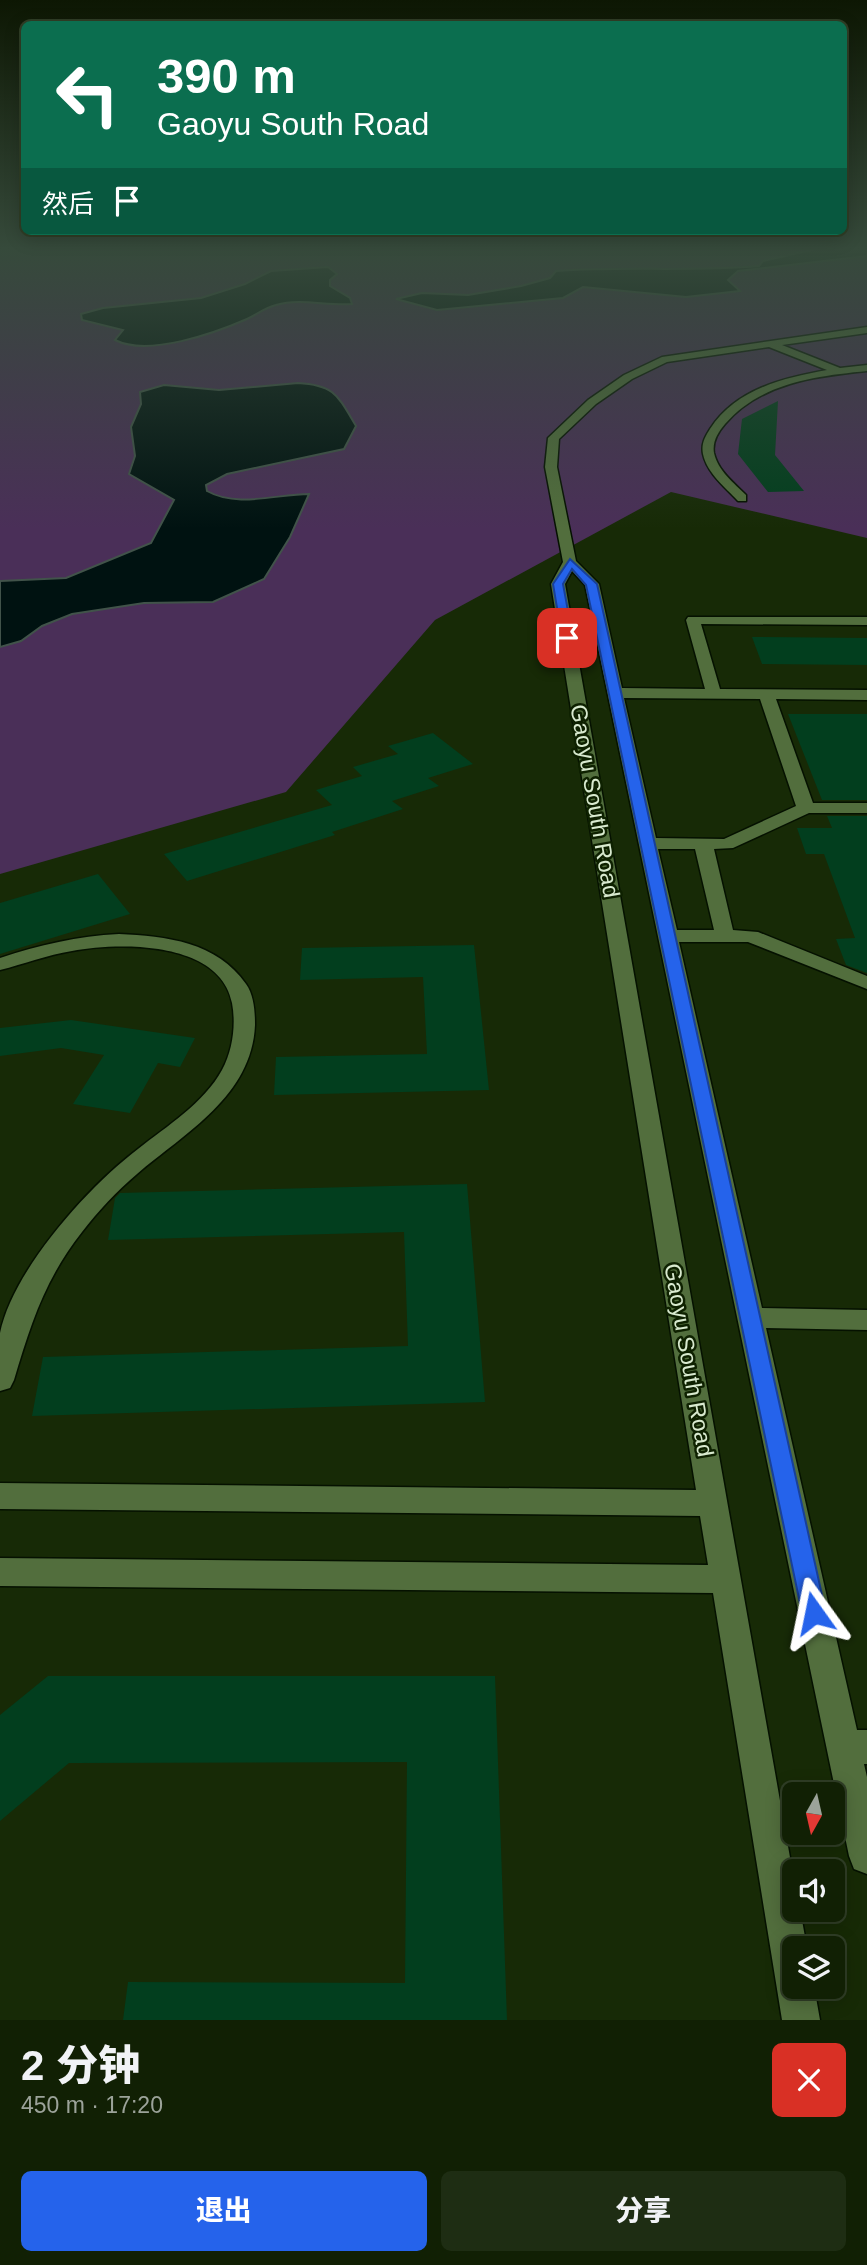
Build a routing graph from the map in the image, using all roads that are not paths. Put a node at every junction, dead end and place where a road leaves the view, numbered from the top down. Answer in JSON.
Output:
{"nodes":[{"id":1,"x":781,"y":340,"type":"edge"},
{"id":2,"x":767,"y":342,"type":"junction"},
{"id":3,"x":749,"y":345,"type":"junction"},
{"id":4,"x":867,"y":368,"type":"edge"},
{"id":5,"x":838,"y":371,"type":"junction"},
{"id":6,"x":819,"y":373,"type":"junction"},
{"id":7,"x":742,"y":498,"type":"dead end"},
{"id":8,"x":570,"y":562,"type":"junction"},
{"id":9,"x":867,"y":621,"type":"edge"},
{"id":10,"x":615,"y":693,"type":"junction"},
{"id":11,"x":714,"y":694,"type":"junction"},
{"id":12,"x":766,"y":694,"type":"junction"},
{"id":13,"x":867,"y":695,"type":"edge"},
{"id":14,"x":806,"y":808,"type":"junction"},
{"id":15,"x":867,"y":808,"type":"edge"},
{"id":16,"x":647,"y":843,"type":"junction"},
{"id":17,"x":703,"y":843,"type":"junction"},
{"id":18,"x":668,"y":936,"type":"junction"},
{"id":19,"x":725,"y":936,"type":"junction"},
{"id":20,"x":0,"y":964,"type":"edge"},
{"id":21,"x":867,"y":983,"type":"edge"},
{"id":22,"x":751,"y":1318,"type":"junction"},
{"id":23,"x":867,"y":1320,"type":"edge"},
{"id":24,"x":0,"y":1380,"type":"edge"},
{"id":25,"x":0,"y":1496,"type":"edge"},
{"id":26,"x":713,"y":1503,"type":"junction"},
{"id":27,"x":0,"y":1572,"type":"edge"},
{"id":28,"x":726,"y":1579,"type":"junction"},
{"id":29,"x":855,"y":1747,"type":"edge"},
{"id":30,"x":867,"y":1856,"type":"edge"},
{"id":31,"x":787,"y":1936,"type":"edge"},
{"id":32,"x":797,"y":1999,"type":"edge"},
{"id":33,"x":801,"y":2020,"type":"edge"}],
"edges":[{"from":1,"to":2,"type":"street"},
{"from":2,"to":3,"type":"street"},
{"from":2,"to":5,"type":"street"},
{"from":3,"to":6,"type":"street"},
{"from":3,"to":8,"type":"street"},
{"from":4,"to":5,"type":"street"},
{"from":5,"to":6,"type":"street"},
{"from":6,"to":7,"type":"street"},
{"from":8,"to":10,"type":"street","name":"Gaoyu South Road"},
{"from":8,"to":26,"type":"street","name":"Gaoyu South Road"},
{"from":9,"to":11,"type":"street"},
{"from":10,"to":11,"type":"street"},
{"from":10,"to":16,"type":"street","name":"Gaoyu South Road"},
{"from":11,"to":12,"type":"street"},
{"from":12,"to":13,"type":"street"},
{"from":12,"to":14,"type":"street"},
{"from":14,"to":15,"type":"street"},
{"from":14,"to":17,"type":"street"},
{"from":16,"to":17,"type":"street"},
{"from":16,"to":18,"type":"street","name":"Gaoyu South Road"},
{"from":17,"to":19,"type":"street"},
{"from":18,"to":19,"type":"street"},
{"from":18,"to":22,"type":"street","name":"Gaoyu South Road"},
{"from":19,"to":21,"type":"street"},
{"from":20,"to":24,"type":"street"},
{"from":22,"to":23,"type":"street"},
{"from":22,"to":29,"type":"street","name":"Gaoyu South Road"},
{"from":25,"to":26,"type":"street"},
{"from":26,"to":28,"type":"street","name":"Gaoyu South Road"},
{"from":27,"to":28,"type":"street"},
{"from":28,"to":31,"type":"street","name":"Gaoyu South Road"},
{"from":29,"to":30,"type":"street","name":"Gaoyu South Road"},
{"from":32,"to":33,"type":"street","name":"Gaoyu South Road"}]}
